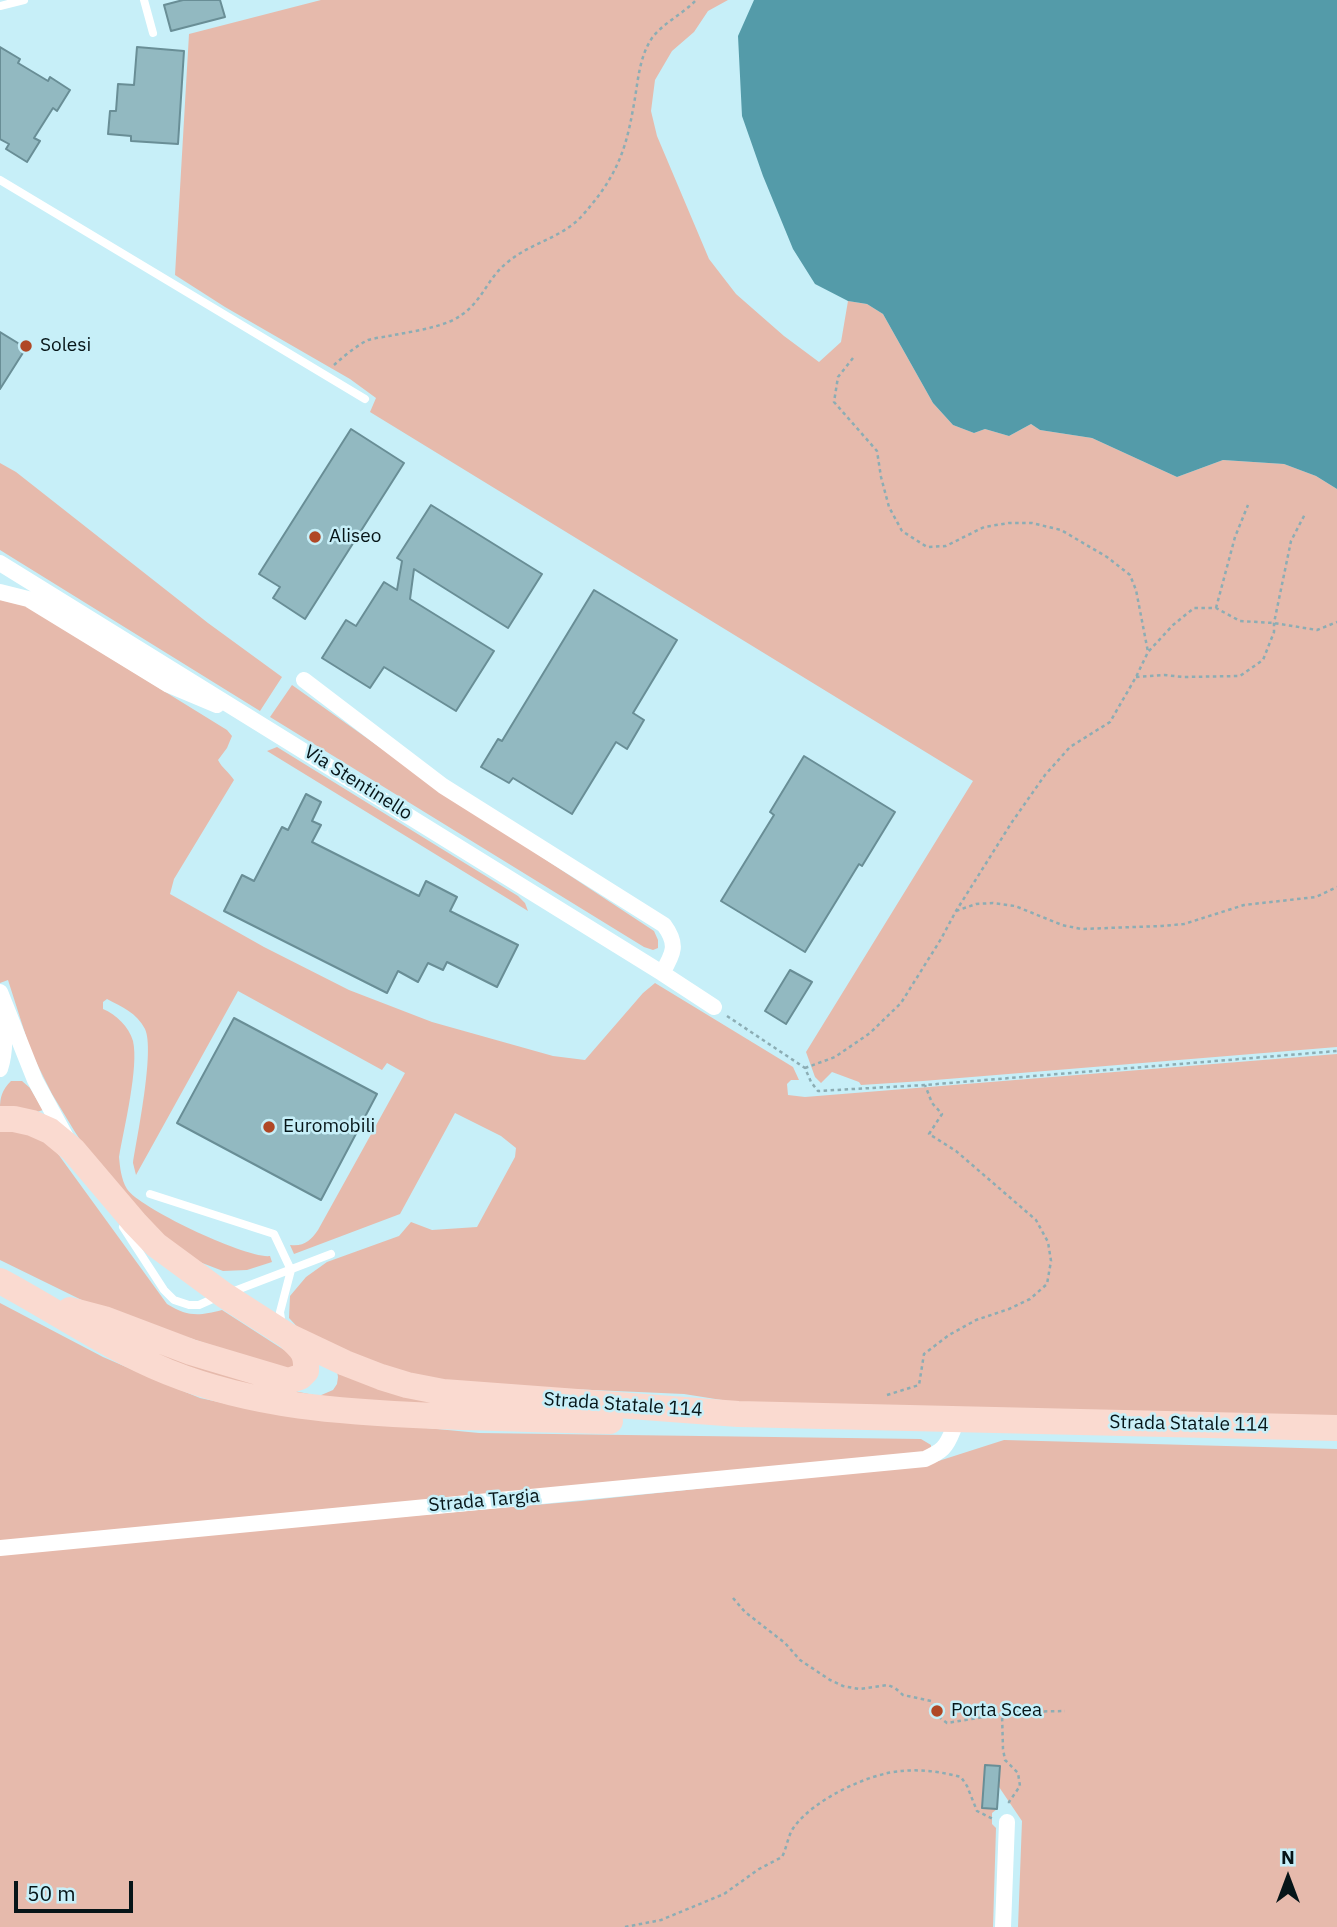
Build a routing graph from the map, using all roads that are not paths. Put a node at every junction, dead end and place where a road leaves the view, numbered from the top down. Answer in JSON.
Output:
{"nodes":[{"id":1,"x":24,"y":0,"type":"edge"},
{"id":2,"x":144,"y":0,"type":"edge"},
{"id":3,"x":0,"y":6,"type":"edge"},
{"id":4,"x":153,"y":33,"type":"dead end"},
{"id":5,"x":0,"y":180,"type":"edge"},
{"id":6,"x":365,"y":399,"type":"dead end"},
{"id":7,"x":0,"y":563,"type":"edge"},
{"id":8,"x":0,"y":592,"type":"edge"},
{"id":9,"x":304,"y":680,"type":"dead end"},
{"id":10,"x":264,"y":725,"type":"junction"},
{"id":11,"x":662,"y":972,"type":"junction"},
{"id":12,"x":0,"y":992,"type":"edge"},
{"id":13,"x":0,"y":1003,"type":"edge"},
{"id":14,"x":714,"y":1007,"type":"road end"},
{"id":15,"x":0,"y":1069,"type":"edge"},
{"id":16,"x":0,"y":1119,"type":"edge"},
{"id":17,"x":78,"y":1155,"type":"junction"},
{"id":18,"x":150,"y":1194,"type":"dead end"},
{"id":19,"x":331,"y":1254,"type":"dead end"},
{"id":20,"x":291,"y":1270,"type":"junction"},
{"id":21,"x":0,"y":1281,"type":"edge"},
{"id":22,"x":223,"y":1295,"type":"junction"},
{"id":23,"x":35,"y":1300,"type":"junction"},
{"id":24,"x":288,"y":1336,"type":"junction"},
{"id":25,"x":1337,"y":1428,"type":"edge"},
{"id":26,"x":953,"y":1430,"type":"junction"},
{"id":27,"x":1337,"y":1442,"type":"edge"},
{"id":28,"x":0,"y":1548,"type":"edge"},
{"id":29,"x":1007,"y":1822,"type":"road end"},
{"id":30,"x":1003,"y":1927,"type":"edge"}],
"edges":[{"from":1,"to":3,"type":"lane"},
{"from":2,"to":4,"type":"lane"},
{"from":5,"to":6,"type":"lane"},
{"from":7,"to":10,"type":"street","name":"Via Stentinello"},
{"from":8,"to":10,"type":"street"},
{"from":9,"to":11,"type":"street"},
{"from":10,"to":11,"type":"street","name":"Via Stentinello"},
{"from":11,"to":14,"type":"street","name":"Via Stentinello"},
{"from":12,"to":17,"type":"street"},
{"from":13,"to":15,"type":"street"},
{"from":16,"to":17,"type":"main road","name":"Strada Statale 114"},
{"from":17,"to":22,"type":"main road","name":"Strada Statale 114"},
{"from":18,"to":20,"type":"lane"},
{"from":19,"to":20,"type":"lane"},
{"from":20,"to":22,"type":"lane"},
{"from":20,"to":24,"type":"lane"},
{"from":21,"to":23,"type":"main road","name":"Strada Statale 114"},
{"from":22,"to":24,"type":"main road","name":"Strada Statale 114"},
{"from":23,"to":24,"type":"main road"},
{"from":23,"to":26,"type":"main road","name":"Strada Statale 114"},
{"from":24,"to":25,"type":"main road","name":"Strada Statale 114"},
{"from":26,"to":27,"type":"main road","name":"Strada Statale 114"},
{"from":26,"to":28,"type":"street","name":"Strada Targia"},
{"from":29,"to":30,"type":"street"}]}
